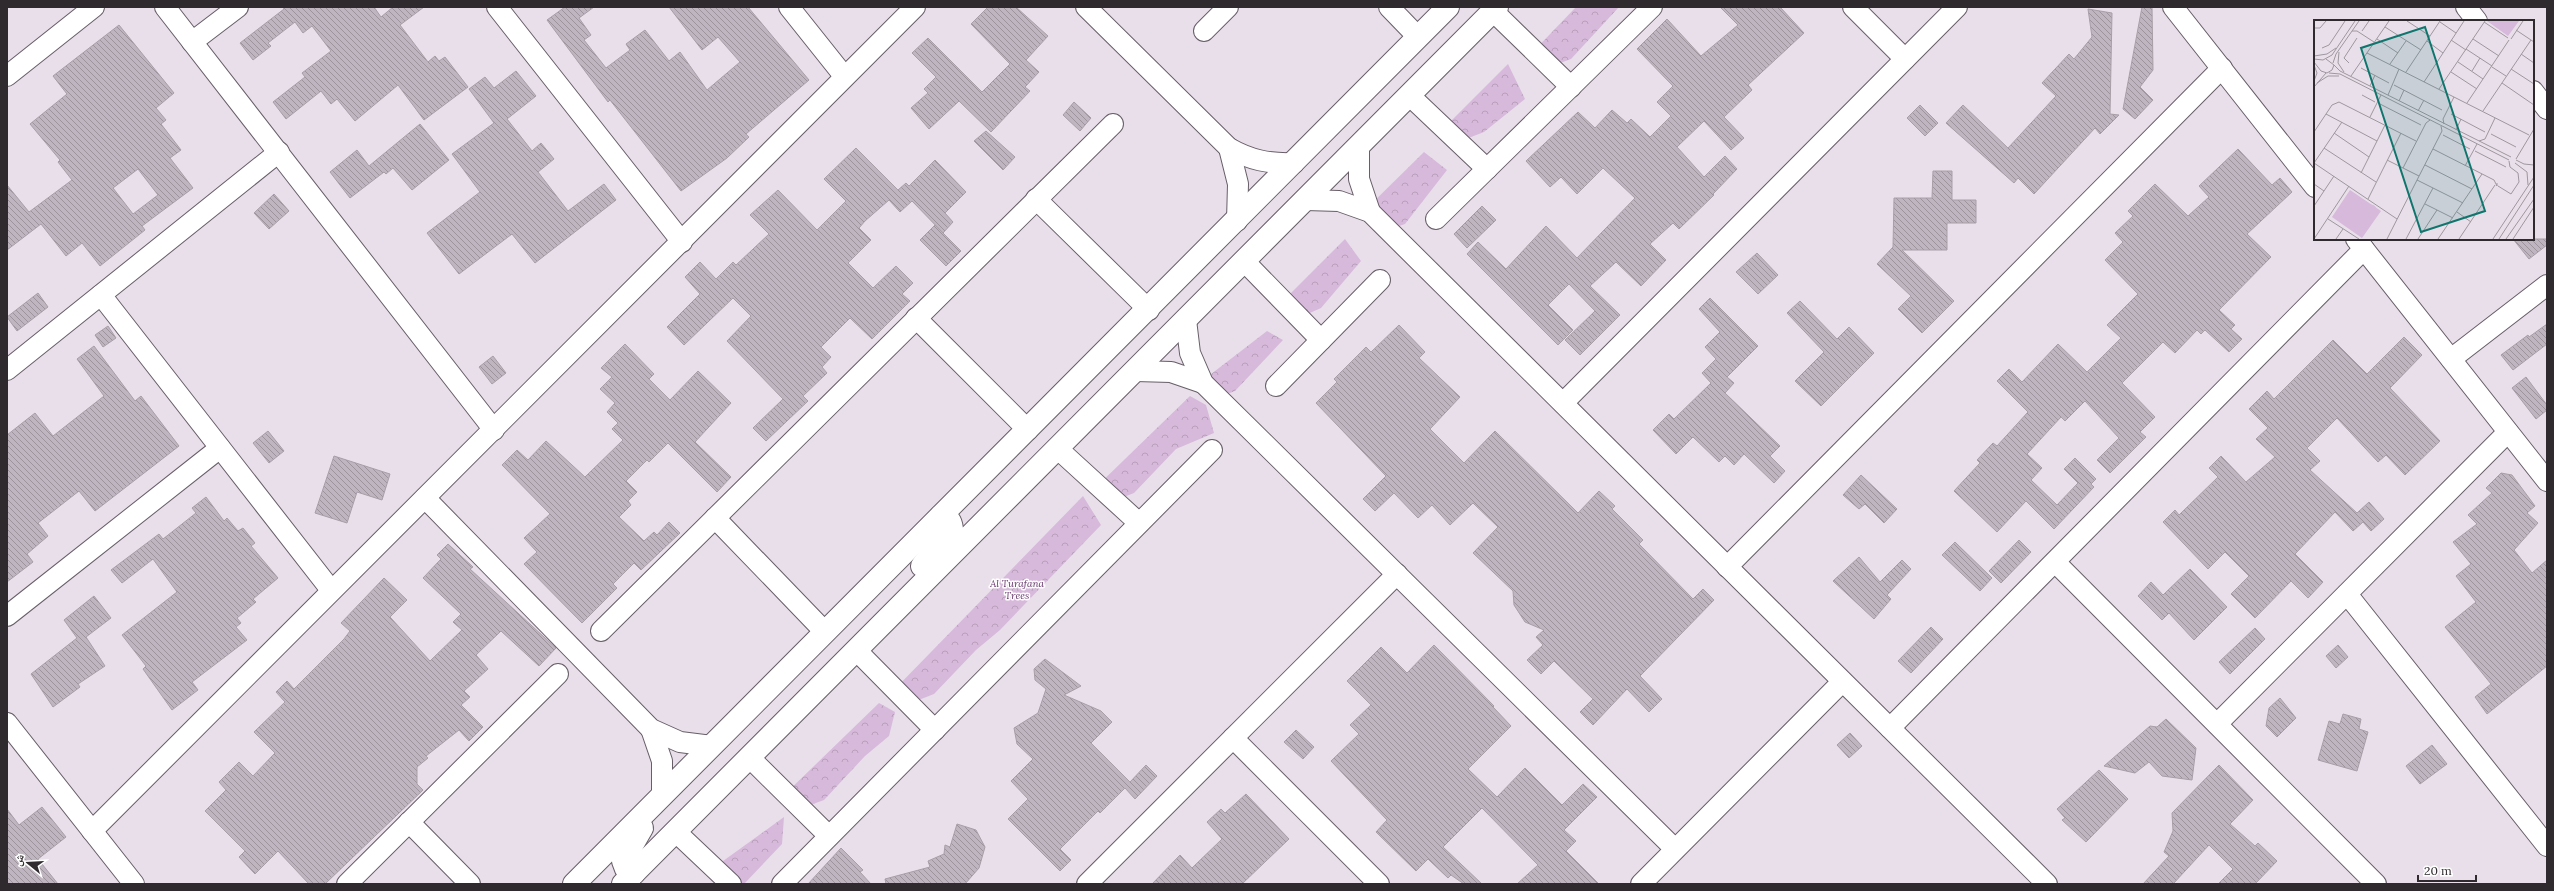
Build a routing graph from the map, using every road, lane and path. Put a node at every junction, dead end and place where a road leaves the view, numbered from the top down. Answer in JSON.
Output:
{"nodes":[{"id":1,"x":94,"y":7,"type":"edge"},
{"id":2,"x":165,"y":7,"type":"edge"},
{"id":3,"x":238,"y":7,"type":"edge"},
{"id":4,"x":497,"y":7,"type":"edge"},
{"id":5,"x":789,"y":7,"type":"edge"},
{"id":6,"x":915,"y":7,"type":"edge"},
{"id":7,"x":1086,"y":7,"type":"edge"},
{"id":8,"x":1228,"y":7,"type":"edge"},
{"id":9,"x":1389,"y":7,"type":"edge"},
{"id":10,"x":1448,"y":7,"type":"edge"},
{"id":11,"x":1652,"y":7,"type":"edge"},
{"id":12,"x":1853,"y":7,"type":"edge"},
{"id":13,"x":1957,"y":7,"type":"edge"},
{"id":14,"x":2173,"y":7,"type":"edge"},
{"id":15,"x":2466,"y":7,"type":"edge"},
{"id":16,"x":1495,"y":9,"type":"edge"},
{"id":17,"x":2476,"y":20,"type":"edge"},
{"id":18,"x":1204,"y":31,"type":"dead end"},
{"id":19,"x":1418,"y":37,"type":"junction"},
{"id":20,"x":192,"y":42,"type":"junction"},
{"id":21,"x":1904,"y":59,"type":"junction"},
{"id":22,"x":2222,"y":68,"type":"junction"},
{"id":23,"x":7,"y":76,"type":"edge"},
{"id":24,"x":844,"y":76,"type":"junction"},
{"id":25,"x":1571,"y":87,"type":"junction"},
{"id":26,"x":2534,"y":92,"type":"edge"},
{"id":27,"x":1409,"y":95,"type":"junction"},
{"id":28,"x":2547,"y":109,"type":"edge"},
{"id":29,"x":1113,"y":124,"type":"dead end"},
{"id":30,"x":1359,"y":146,"type":"junction"},
{"id":31,"x":1229,"y":148,"type":"junction"},
{"id":32,"x":279,"y":152,"type":"junction"},
{"id":33,"x":1294,"y":163,"type":"junction"},
{"id":34,"x":1487,"y":169,"type":"junction"},
{"id":35,"x":2314,"y":186,"type":"edge"},
{"id":36,"x":1036,"y":199,"type":"junction"},
{"id":37,"x":1306,"y":200,"type":"junction"},
{"id":38,"x":1370,"y":212,"type":"junction"},
{"id":39,"x":1436,"y":219,"type":"dead end"},
{"id":40,"x":1237,"y":221,"type":"junction"},
{"id":41,"x":682,"y":242,"type":"junction"},
{"id":42,"x":2360,"y":244,"type":"edge"},
{"id":43,"x":1244,"y":261,"type":"junction"},
{"id":44,"x":1380,"y":280,"type":"dead end"},
{"id":45,"x":2547,"y":285,"type":"edge"},
{"id":46,"x":101,"y":295,"type":"junction"},
{"id":47,"x":1149,"y":310,"type":"junction"},
{"id":48,"x":916,"y":318,"type":"junction"},
{"id":49,"x":1186,"y":320,"type":"junction"},
{"id":50,"x":1321,"y":340,"type":"junction"},
{"id":51,"x":2451,"y":359,"type":"junction"},
{"id":52,"x":7,"y":370,"type":"edge"},
{"id":53,"x":1136,"y":371,"type":"junction"},
{"id":54,"x":1204,"y":383,"type":"junction"},
{"id":55,"x":1276,"y":386,"type":"dead end"},
{"id":56,"x":1563,"y":403,"type":"junction"},
{"id":57,"x":494,"y":430,"type":"junction"},
{"id":58,"x":1028,"y":430,"type":"junction"},
{"id":59,"x":2508,"y":432,"type":"junction"},
{"id":60,"x":220,"y":448,"type":"junction"},
{"id":61,"x":1058,"y":449,"type":"junction"},
{"id":62,"x":1212,"y":450,"type":"dead end"},
{"id":63,"x":2547,"y":481,"type":"edge"},
{"id":64,"x":425,"y":498,"type":"junction"},
{"id":65,"x":941,"y":516,"type":"junction"},
{"id":66,"x":715,"y":518,"type":"junction"},
{"id":67,"x":1139,"y":523,"type":"junction"},
{"id":68,"x":2055,"y":562,"type":"junction"},
{"id":69,"x":1727,"y":567,"type":"junction"},
{"id":70,"x":1397,"y":574,"type":"junction"},
{"id":71,"x":331,"y":590,"type":"junction"},
{"id":72,"x":2347,"y":594,"type":"junction"},
{"id":73,"x":894,"y":613,"type":"junction"},
{"id":74,"x":7,"y":616,"type":"edge"},
{"id":75,"x":601,"y":631,"type":"dead end"},
{"id":76,"x":825,"y":632,"type":"junction"},
{"id":77,"x":856,"y":650,"type":"junction"},
{"id":78,"x":558,"y":674,"type":"dead end"},
{"id":79,"x":1842,"y":682,"type":"junction"},
{"id":80,"x":7,"y":723,"type":"edge"},
{"id":81,"x":2217,"y":724,"type":"junction"},
{"id":82,"x":1890,"y":728,"type":"junction"},
{"id":83,"x":650,"y":729,"type":"junction"},
{"id":84,"x":935,"y":730,"type":"junction"},
{"id":85,"x":1233,"y":738,"type":"junction"},
{"id":86,"x":712,"y":746,"type":"junction"},
{"id":87,"x":750,"y":758,"type":"junction"},
{"id":88,"x":662,"y":795,"type":"junction"},
{"id":89,"x":408,"y":822,"type":"junction"},
{"id":90,"x":92,"y":831,"type":"junction"},
{"id":91,"x":676,"y":832,"type":"junction"},
{"id":92,"x":829,"y":836,"type":"junction"},
{"id":93,"x":2547,"y":846,"type":"edge"},
{"id":94,"x":1675,"y":849,"type":"junction"},
{"id":95,"x":628,"y":878,"type":"edge"},
{"id":96,"x":134,"y":884,"type":"edge"},
{"id":97,"x":347,"y":884,"type":"edge"},
{"id":98,"x":470,"y":884,"type":"edge"},
{"id":99,"x":574,"y":884,"type":"edge"},
{"id":100,"x":731,"y":884,"type":"edge"},
{"id":101,"x":782,"y":884,"type":"edge"},
{"id":102,"x":1087,"y":884,"type":"edge"},
{"id":103,"x":1379,"y":884,"type":"edge"},
{"id":104,"x":1641,"y":884,"type":"edge"},
{"id":105,"x":2047,"y":884,"type":"edge"},
{"id":106,"x":2376,"y":884,"type":"edge"}],
"edges":[{"from":1,"to":23,"type":"street"},
{"from":2,"to":20,"type":"street"},
{"from":3,"to":20,"type":"street"},
{"from":4,"to":41,"type":"street"},
{"from":5,"to":24,"type":"street"},
{"from":6,"to":24,"type":"street"},
{"from":7,"to":31,"type":"street"},
{"from":8,"to":18,"type":"street"},
{"from":9,"to":19,"type":"street"},
{"from":10,"to":19,"type":"main road"},
{"from":11,"to":25,"type":"street"},
{"from":12,"to":21,"type":"street"},
{"from":13,"to":21,"type":"street"},
{"from":14,"to":22,"type":"street"},
{"from":15,"to":17,"type":"street"},
{"from":16,"to":25,"type":"street"},
{"from":16,"to":27,"type":"main road"},
{"from":19,"to":33,"type":"main road"},
{"from":20,"to":32,"type":"street"},
{"from":21,"to":56,"type":"street"},
{"from":22,"to":35,"type":"street"},
{"from":22,"to":69,"type":"street"},
{"from":24,"to":41,"type":"street"},
{"from":25,"to":34,"type":"street"},
{"from":26,"to":28,"type":"street"},
{"from":27,"to":30,"type":"main road"},
{"from":27,"to":34,"type":"street"},
{"from":29,"to":36,"type":"street"},
{"from":30,"to":37,"type":"main road"},
{"from":30,"to":38,"type":"street"},
{"from":31,"to":33,"type":"street"},
{"from":31,"to":40,"type":"street"},
{"from":32,"to":46,"type":"street"},
{"from":32,"to":57,"type":"street"},
{"from":33,"to":40,"type":"main road"},
{"from":34,"to":39,"type":"street"},
{"from":36,"to":47,"type":"street"},
{"from":36,"to":48,"type":"street"},
{"from":37,"to":38,"type":"street"},
{"from":37,"to":43,"type":"main road"},
{"from":38,"to":56,"type":"street"},
{"from":40,"to":47,"type":"main road"},
{"from":41,"to":57,"type":"street"},
{"from":42,"to":51,"type":"street"},
{"from":42,"to":68,"type":"street"},
{"from":43,"to":49,"type":"main road"},
{"from":43,"to":50,"type":"street"},
{"from":44,"to":50,"type":"street"},
{"from":45,"to":51,"type":"street"},
{"from":46,"to":52,"type":"street"},
{"from":46,"to":60,"type":"street"},
{"from":47,"to":58,"type":"main road"},
{"from":48,"to":58,"type":"street"},
{"from":48,"to":66,"type":"street"},
{"from":49,"to":53,"type":"main road"},
{"from":49,"to":54,"type":"street"},
{"from":50,"to":55,"type":"street"},
{"from":51,"to":59,"type":"street"},
{"from":53,"to":54,"type":"street"},
{"from":53,"to":61,"type":"main road"},
{"from":54,"to":70,"type":"street"},
{"from":56,"to":69,"type":"street"},
{"from":57,"to":64,"type":"street"},
{"from":58,"to":65,"type":"main road"},
{"from":59,"to":63,"type":"street"},
{"from":59,"to":72,"type":"street"},
{"from":60,"to":71,"type":"street"},
{"from":60,"to":74,"type":"street"},
{"from":61,"to":67,"type":"street"},
{"from":61,"to":73,"type":"main road"},
{"from":62,"to":67,"type":"street"},
{"from":64,"to":71,"type":"street"},
{"from":64,"to":83,"type":"street"},
{"from":65,"to":73,"type":"main road"},
{"from":65,"to":76,"type":"main road"},
{"from":66,"to":75,"type":"street"},
{"from":66,"to":76,"type":"street"},
{"from":67,"to":84,"type":"street"},
{"from":68,"to":81,"type":"street"},
{"from":68,"to":82,"type":"street"},
{"from":69,"to":79,"type":"street"},
{"from":70,"to":85,"type":"street"},
{"from":70,"to":94,"type":"street"},
{"from":71,"to":90,"type":"street"},
{"from":72,"to":81,"type":"street"},
{"from":72,"to":93,"type":"street"},
{"from":73,"to":77,"type":"main road"},
{"from":76,"to":86,"type":"main road"},
{"from":77,"to":84,"type":"street"},
{"from":77,"to":87,"type":"main road"},
{"from":78,"to":89,"type":"street"},
{"from":79,"to":82,"type":"street"},
{"from":79,"to":94,"type":"street"},
{"from":80,"to":90,"type":"street"},
{"from":81,"to":106,"type":"street"},
{"from":82,"to":105,"type":"street"},
{"from":83,"to":86,"type":"street"},
{"from":83,"to":88,"type":"street"},
{"from":84,"to":92,"type":"street"},
{"from":85,"to":102,"type":"street"},
{"from":85,"to":103,"type":"street"},
{"from":86,"to":88,"type":"main road"},
{"from":87,"to":91,"type":"main road"},
{"from":87,"to":92,"type":"street"},
{"from":88,"to":95,"type":"main road"},
{"from":88,"to":99,"type":"main road"},
{"from":89,"to":97,"type":"street"},
{"from":89,"to":98,"type":"street"},
{"from":90,"to":96,"type":"street"},
{"from":91,"to":95,"type":"main road"},
{"from":91,"to":100,"type":"street"},
{"from":92,"to":101,"type":"street"},
{"from":94,"to":104,"type":"street"}]}
